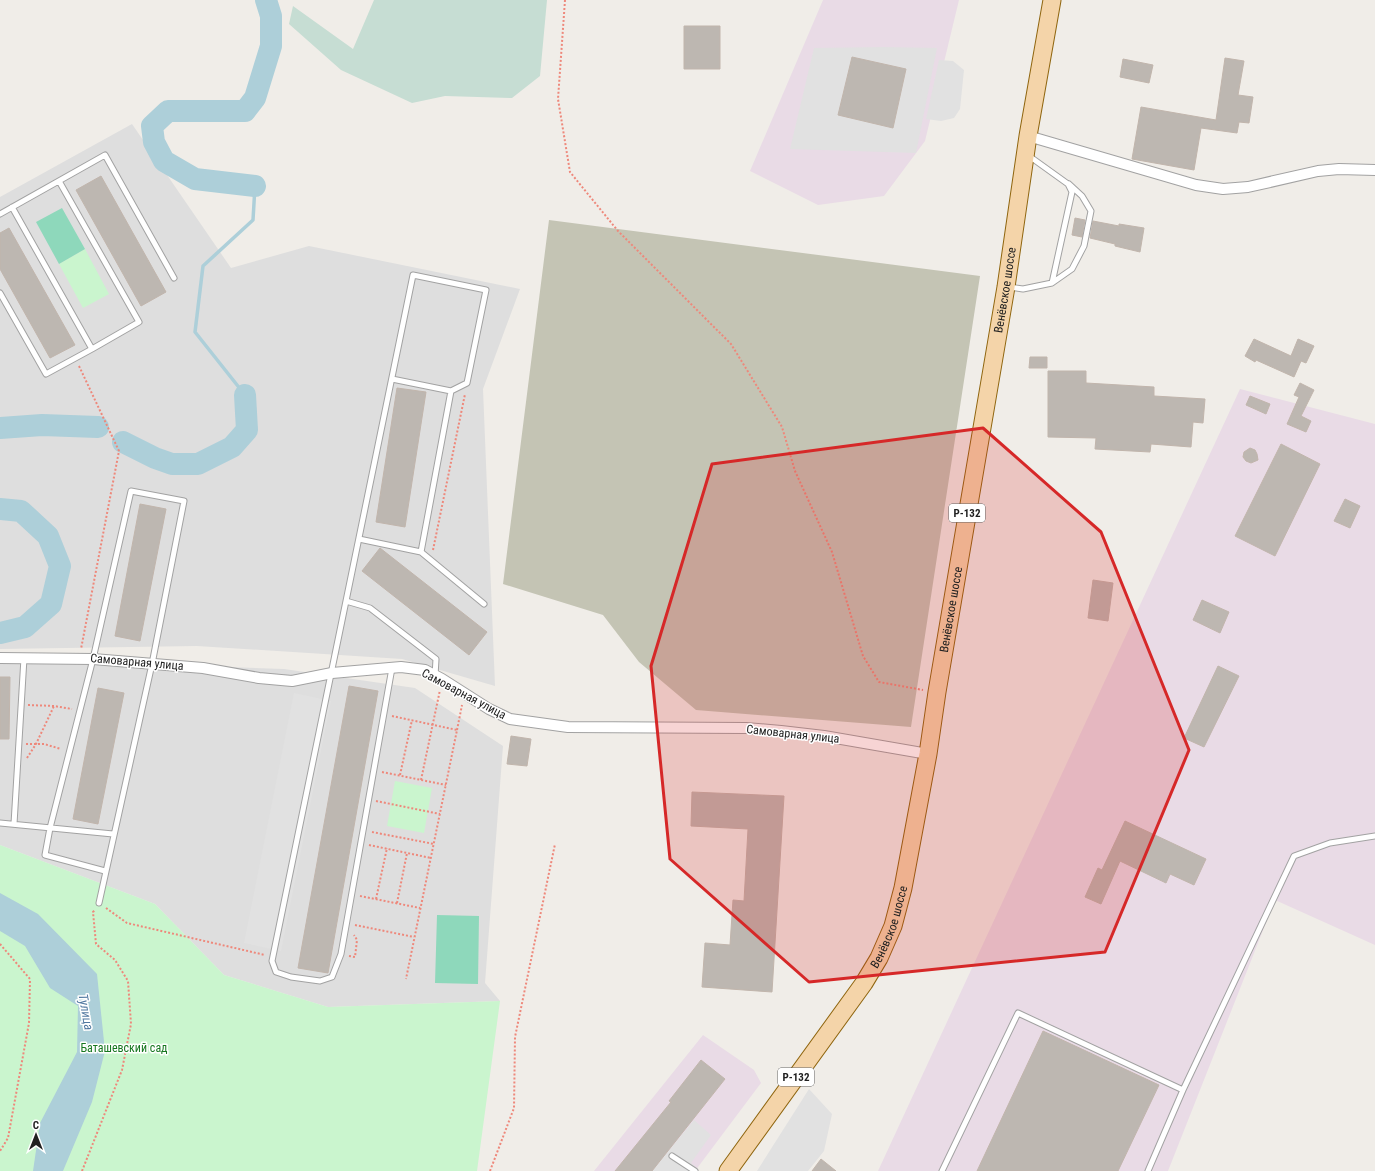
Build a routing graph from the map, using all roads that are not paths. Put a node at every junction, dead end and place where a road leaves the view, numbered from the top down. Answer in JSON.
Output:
{"nodes":[{"id":1,"x":1052,"y":0,"type":"edge"},
{"id":2,"x":1028,"y":136,"type":"junction"},
{"id":3,"x":1026,"y":154,"type":"junction"},
{"id":4,"x":1375,"y":170,"type":"edge"},
{"id":5,"x":60,"y":181,"type":"junction"},
{"id":6,"x":1068,"y":184,"type":"junction"},
{"id":7,"x":12,"y":207,"type":"junction"},
{"id":8,"x":0,"y":214,"type":"edge"},
{"id":9,"x":174,"y":278,"type":"dead end"},
{"id":10,"x":1052,"y":283,"type":"junction"},
{"id":11,"x":1006,"y":287,"type":"junction"},
{"id":12,"x":0,"y":293,"type":"edge"},
{"id":13,"x":92,"y":349,"type":"junction"},
{"id":14,"x":392,"y":379,"type":"junction"},
{"id":15,"x":451,"y":391,"type":"junction"},
{"id":16,"x":358,"y":539,"type":"junction"},
{"id":17,"x":421,"y":552,"type":"junction"},
{"id":18,"x":346,"y":601,"type":"junction"},
{"id":19,"x":484,"y":604,"type":"dead end"},
{"id":20,"x":0,"y":658,"type":"edge"},
{"id":21,"x":24,"y":658,"type":"junction"},
{"id":22,"x":93,"y":658,"type":"junction"},
{"id":23,"x":152,"y":664,"type":"junction"},
{"id":24,"x":392,"y":668,"type":"junction"},
{"id":25,"x":332,"y":673,"type":"junction"},
{"id":26,"x":439,"y":678,"type":"junction"},
{"id":27,"x":928,"y":754,"type":"junction"},
{"id":28,"x":0,"y":823,"type":"edge"},
{"id":29,"x":14,"y":824,"type":"junction"},
{"id":30,"x":50,"y":828,"type":"junction"},
{"id":31,"x":113,"y":834,"type":"junction"},
{"id":32,"x":1375,"y":836,"type":"edge"},
{"id":33,"x":105,"y":871,"type":"junction"},
{"id":34,"x":98,"y":903,"type":"road end"},
{"id":35,"x":1183,"y":1090,"type":"junction"},
{"id":36,"x":672,"y":1156,"type":"dead end"},
{"id":37,"x":695,"y":1171,"type":"edge"},
{"id":38,"x":728,"y":1171,"type":"edge"},
{"id":39,"x":942,"y":1171,"type":"edge"},
{"id":40,"x":1148,"y":1171,"type":"edge"}],
"edges":[{"from":1,"to":2,"type":"main road","name":"Венёвское шоссе","number":"Р-132"},
{"from":2,"to":3,"type":"main road","name":"Венёвское шоссе","number":"Р-132"},
{"from":2,"to":4,"type":"street"},
{"from":3,"to":6,"type":"lane"},
{"from":3,"to":11,"type":"main road","name":"Венёвское шоссе","number":"Р-132"},
{"from":5,"to":7,"type":"lane"},
{"from":5,"to":9,"type":"lane"},
{"from":5,"to":13,"type":"lane"},
{"from":6,"to":10,"type":"lane"},
{"from":6,"to":10,"type":"lane"},
{"from":7,"to":8,"type":"lane"},
{"from":7,"to":13,"type":"lane"},
{"from":10,"to":11,"type":"lane"},
{"from":11,"to":27,"type":"main road","name":"Венёвское шоссе","number":"Р-132"},
{"from":12,"to":13,"type":"lane"},
{"from":14,"to":15,"type":"lane"},
{"from":14,"to":15,"type":"lane"},
{"from":14,"to":16,"type":"lane"},
{"from":15,"to":17,"type":"lane"},
{"from":16,"to":17,"type":"lane"},
{"from":16,"to":18,"type":"lane"},
{"from":17,"to":19,"type":"lane"},
{"from":18,"to":25,"type":"lane"},
{"from":18,"to":26,"type":"lane"},
{"from":20,"to":21,"type":"street","name":"Самоварная улица"},
{"from":21,"to":22,"type":"street","name":"Самоварная улица"},
{"from":21,"to":29,"type":"lane"},
{"from":22,"to":23,"type":"street","name":"Самоварная улица"},
{"from":22,"to":23,"type":"lane"},
{"from":22,"to":30,"type":"lane"},
{"from":23,"to":25,"type":"street","name":"Самоварная улица"},
{"from":23,"to":31,"type":"lane"},
{"from":24,"to":25,"type":"street","name":"Самоварная улица"},
{"from":24,"to":25,"type":"lane"},
{"from":24,"to":26,"type":"street","name":"Самоварная улица"},
{"from":26,"to":27,"type":"street","name":"Самоварная улица"},
{"from":27,"to":38,"type":"main road","name":"Венёвское шоссе","number":"Р-132"},
{"from":28,"to":29,"type":"lane"},
{"from":29,"to":30,"type":"lane"},
{"from":30,"to":31,"type":"lane"},
{"from":30,"to":33,"type":"lane"},
{"from":31,"to":33,"type":"lane"},
{"from":32,"to":35,"type":"lane"},
{"from":33,"to":34,"type":"lane"},
{"from":35,"to":39,"type":"lane"},
{"from":35,"to":40,"type":"lane"},
{"from":36,"to":37,"type":"lane"}]}
